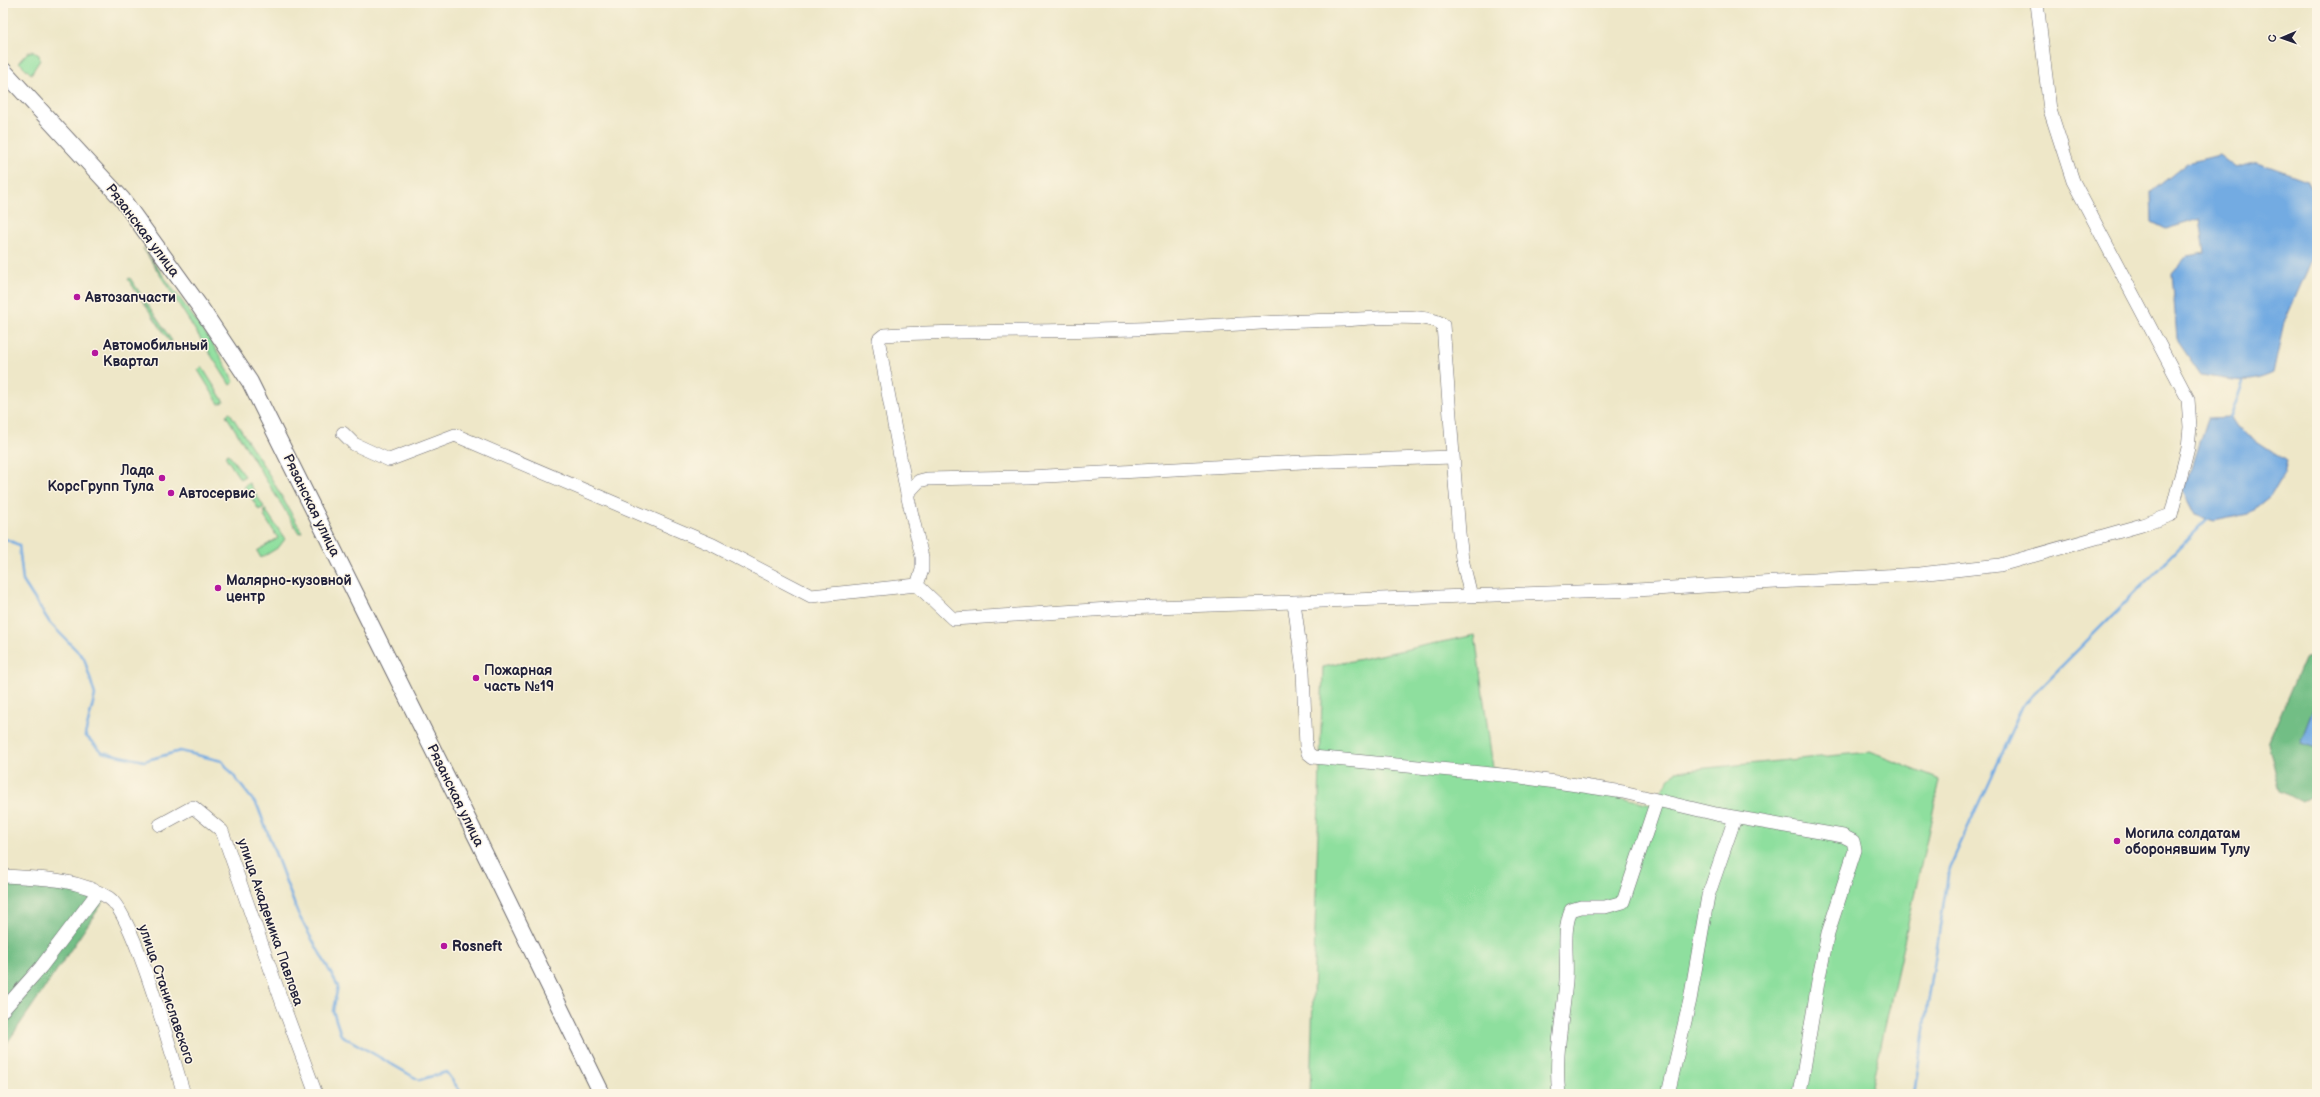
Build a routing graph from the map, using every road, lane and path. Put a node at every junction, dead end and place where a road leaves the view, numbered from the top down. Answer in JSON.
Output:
{"nodes":[{"id":1,"x":2037,"y":3,"type":"edge"},
{"id":2,"x":3,"y":70,"type":"edge"},
{"id":3,"x":343,"y":433,"type":"dead end"},
{"id":4,"x":1453,"y":457,"type":"junction"},
{"id":5,"x":907,"y":494,"type":"junction"},
{"id":6,"x":917,"y":585,"type":"junction"},
{"id":7,"x":1471,"y":596,"type":"junction"},
{"id":8,"x":1294,"y":602,"type":"junction"},
{"id":9,"x":1657,"y":800,"type":"junction"},
{"id":10,"x":1735,"y":818,"type":"junction"},
{"id":11,"x":160,"y":825,"type":"dead end"},
{"id":12,"x":3,"y":876,"type":"edge"},
{"id":13,"x":98,"y":892,"type":"junction"},
{"id":14,"x":3,"y":1010,"type":"edge"},
{"id":15,"x":184,"y":1094,"type":"edge"},
{"id":16,"x":316,"y":1094,"type":"edge"},
{"id":17,"x":602,"y":1094,"type":"edge"},
{"id":18,"x":1559,"y":1094,"type":"edge"},
{"id":19,"x":1668,"y":1094,"type":"edge"},
{"id":20,"x":1800,"y":1094,"type":"edge"}],
"edges":[{"from":1,"to":7,"type":"street"},
{"from":2,"to":17,"type":"main road","name":"Рязанская улица"},
{"from":3,"to":6,"type":"street"},
{"from":4,"to":5,"type":"street"},
{"from":4,"to":5,"type":"street"},
{"from":4,"to":7,"type":"street"},
{"from":5,"to":6,"type":"street"},
{"from":6,"to":8,"type":"street"},
{"from":7,"to":8,"type":"street"},
{"from":8,"to":9,"type":"street"},
{"from":9,"to":10,"type":"street"},
{"from":9,"to":18,"type":"street"},
{"from":10,"to":19,"type":"street"},
{"from":10,"to":20,"type":"street"},
{"from":11,"to":16,"type":"street","name":"улица Академика Павлова"},
{"from":12,"to":13,"type":"street","name":"улица Станиславского"},
{"from":13,"to":14,"type":"street"},
{"from":13,"to":15,"type":"street","name":"улица Станиславского"}]}
